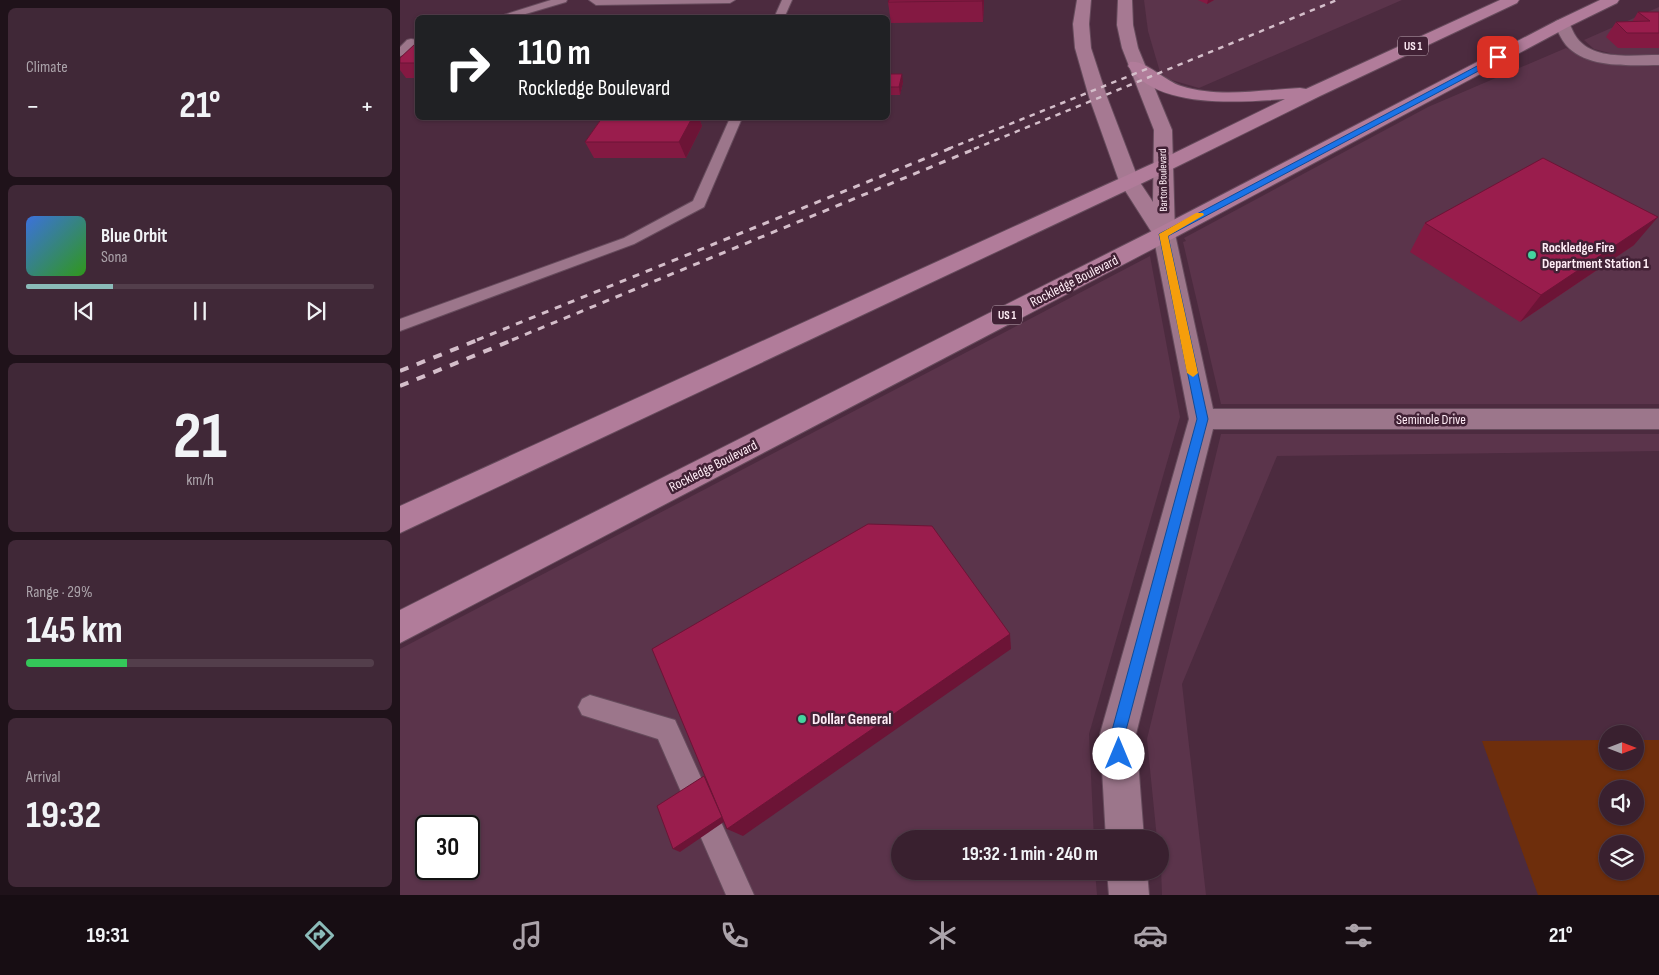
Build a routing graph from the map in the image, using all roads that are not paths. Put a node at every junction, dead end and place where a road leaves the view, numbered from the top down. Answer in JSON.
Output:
{"nodes":[{"id":1,"x":562,"y":0,"type":"edge"},
{"id":2,"x":594,"y":0,"type":"edge"},
{"id":3,"x":730,"y":0,"type":"edge"},
{"id":4,"x":787,"y":0,"type":"edge"},
{"id":5,"x":1084,"y":0,"type":"edge"},
{"id":6,"x":1125,"y":0,"type":"edge"},
{"id":7,"x":1512,"y":0,"type":"edge"},
{"id":8,"x":1612,"y":0,"type":"edge"},
{"id":9,"x":510,"y":15,"type":"edge"},
{"id":10,"x":780,"y":15,"type":"edge"},
{"id":11,"x":1562,"y":24,"type":"junction"},
{"id":12,"x":400,"y":33,"type":"edge"},
{"id":13,"x":415,"y":42,"type":"edge"},
{"id":14,"x":400,"y":53,"type":"edge"},
{"id":15,"x":1659,"y":60,"type":"edge"},
{"id":16,"x":1136,"y":66,"type":"junction"},
{"id":17,"x":1314,"y":92,"type":"junction"},
{"id":18,"x":735,"y":120,"type":"edge"},
{"id":19,"x":1162,"y":166,"type":"junction"},
{"id":20,"x":1129,"y":181,"type":"junction"},
{"id":21,"x":1164,"y":234,"type":"junction"},
{"id":22,"x":400,"y":325,"type":"edge"},
{"id":23,"x":1202,"y":419,"type":"junction"},
{"id":24,"x":1659,"y":419,"type":"edge"},
{"id":25,"x":400,"y":520,"type":"edge"},
{"id":26,"x":400,"y":627,"type":"edge"},
{"id":27,"x":590,"y":707,"type":"dead end"},
{"id":28,"x":1124,"y":830,"type":"edge"},
{"id":29,"x":1128,"y":880,"type":"edge"},
{"id":30,"x":740,"y":895,"type":"edge"},
{"id":31,"x":1129,"y":895,"type":"edge"}],
"edges":[{"from":1,"to":9,"type":"lane"},
{"from":2,"to":3,"type":"lane"},
{"from":4,"to":10,"type":"lane"},
{"from":5,"to":20,"type":"main road","name":"Barton Boulevard"},
{"from":6,"to":16,"type":"main road","name":"Barton Boulevard"},
{"from":7,"to":17,"type":"main road","number":"US 1"},
{"from":8,"to":11,"type":"main road","name":"Rockledge Boulevard","number":"US 1"},
{"from":11,"to":15,"type":"street"},
{"from":11,"to":21,"type":"main road","name":"Rockledge Boulevard","number":"US 1"},
{"from":12,"to":13,"type":"lane"},
{"from":13,"to":14,"type":"lane"},
{"from":16,"to":17,"type":"main road"},
{"from":16,"to":19,"type":"main road","name":"Barton Boulevard"},
{"from":17,"to":19,"type":"main road","number":"US 1"},
{"from":18,"to":22,"type":"lane"},
{"from":19,"to":20,"type":"main road","number":"US 1"},
{"from":19,"to":21,"type":"main road","name":"Barton Boulevard"},
{"from":20,"to":21,"type":"main road","name":"Barton Boulevard"},
{"from":20,"to":25,"type":"main road","number":"US 1"},
{"from":21,"to":23,"type":"street"},
{"from":21,"to":26,"type":"main road","name":"Rockledge Boulevard","number":"US 1"},
{"from":23,"to":24,"type":"street","name":"Seminole Drive"},
{"from":23,"to":28,"type":"street"},
{"from":27,"to":30,"type":"lane"},
{"from":29,"to":31,"type":"street"}]}
